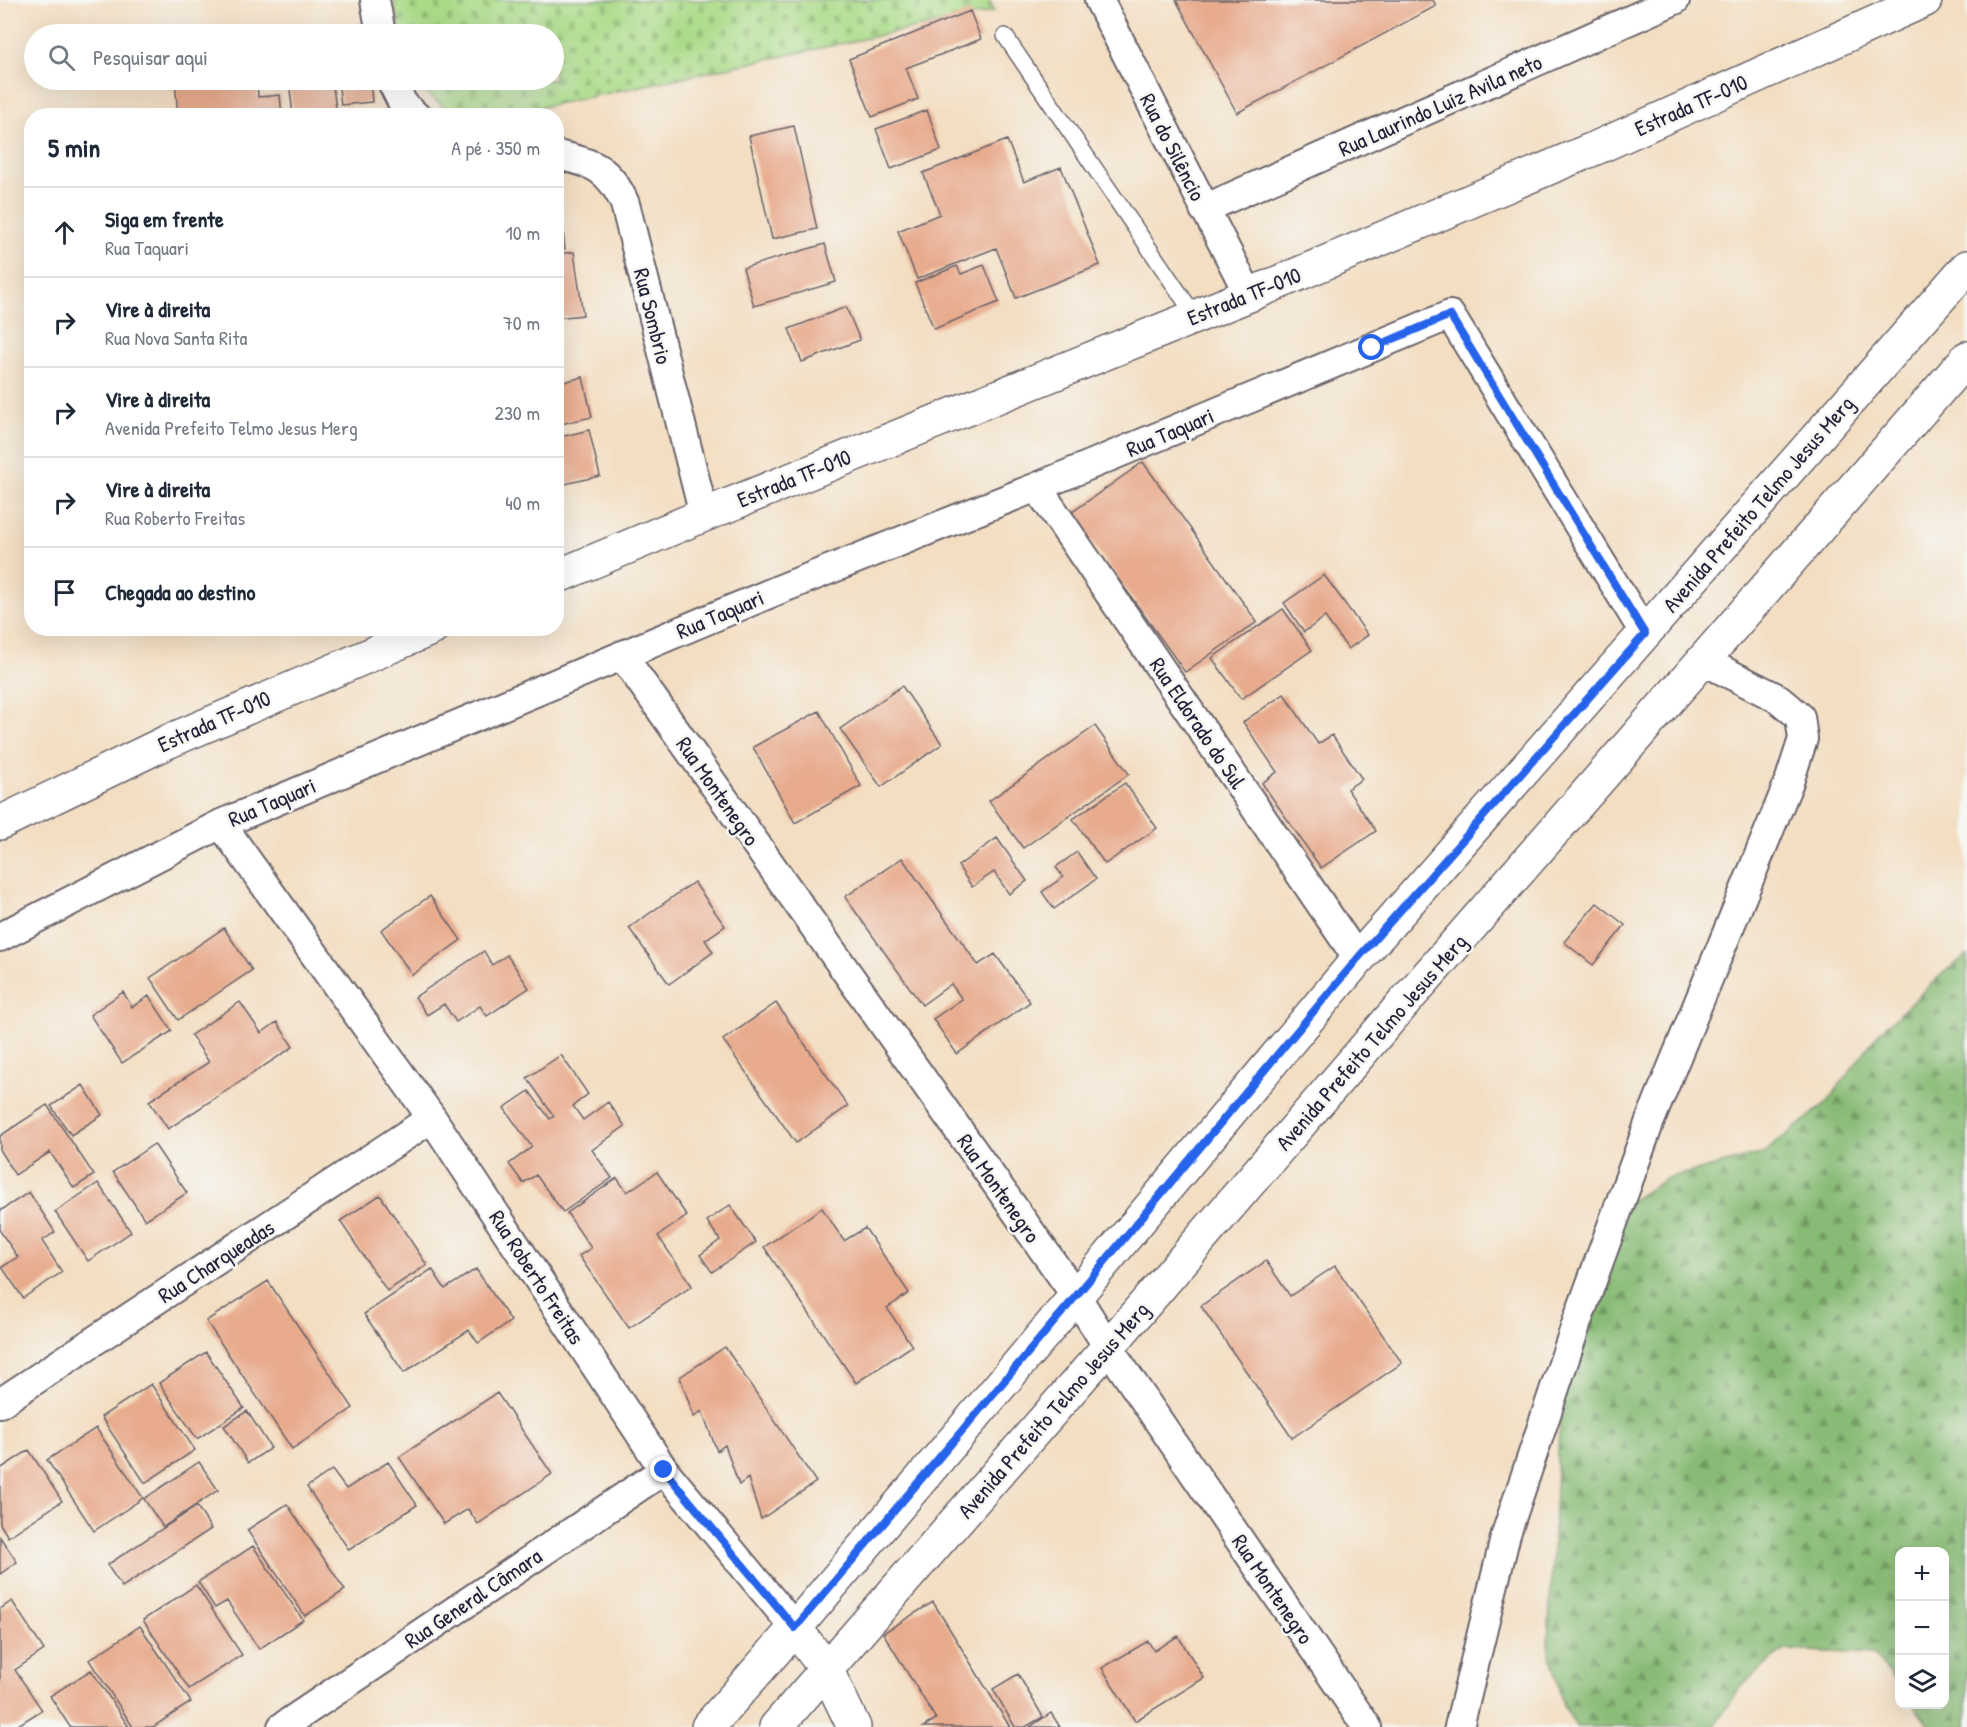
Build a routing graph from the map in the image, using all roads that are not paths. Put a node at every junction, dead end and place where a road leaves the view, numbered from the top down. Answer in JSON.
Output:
{"nodes":[{"id":1,"x":375,"y":0,"type":"edge"},
{"id":2,"x":1099,"y":0,"type":"edge"},
{"id":3,"x":1675,"y":0,"type":"edge"},
{"id":4,"x":1925,"y":0,"type":"edge"},
{"id":5,"x":379,"y":24,"type":"edge"},
{"id":6,"x":1005,"y":36,"type":"dead end"},
{"id":7,"x":396,"y":90,"type":"edge"},
{"id":8,"x":407,"y":108,"type":"edge"},
{"id":9,"x":564,"y":156,"type":"edge"},
{"id":10,"x":1204,"y":209,"type":"junction"},
{"id":11,"x":1967,"y":267,"type":"edge"},
{"id":12,"x":1249,"y":294,"type":"junction"},
{"id":13,"x":1195,"y":316,"type":"junction"},
{"id":14,"x":1967,"y":358,"type":"edge"},
{"id":15,"x":1037,"y":488,"type":"junction"},
{"id":16,"x":704,"y":515,"type":"junction"},
{"id":17,"x":564,"y":574,"type":"edge"},
{"id":18,"x":1645,"y":634,"type":"junction"},
{"id":19,"x":414,"y":636,"type":"edge"},
{"id":20,"x":622,"y":655,"type":"junction"},
{"id":21,"x":1704,"y":661,"type":"junction"},
{"id":22,"x":0,"y":822,"type":"edge"},
{"id":23,"x":221,"y":824,"type":"junction"},
{"id":24,"x":0,"y":937,"type":"edge"},
{"id":25,"x":1358,"y":958,"type":"junction"},
{"id":26,"x":432,"y":1118,"type":"junction"},
{"id":27,"x":1076,"y":1296,"type":"junction"},
{"id":28,"x":1108,"y":1347,"type":"junction"},
{"id":29,"x":0,"y":1403,"type":"edge"},
{"id":30,"x":664,"y":1470,"type":"junction"},
{"id":31,"x":795,"y":1628,"type":"junction"},
{"id":32,"x":826,"y":1669,"type":"junction"},
{"id":33,"x":282,"y":1727,"type":"edge"},
{"id":34,"x":708,"y":1727,"type":"edge"},
{"id":35,"x":776,"y":1727,"type":"edge"},
{"id":36,"x":854,"y":1727,"type":"edge"},
{"id":37,"x":1367,"y":1727,"type":"edge"},
{"id":38,"x":1459,"y":1727,"type":"edge"}],
"edges":[{"from":1,"to":5,"type":"street"},
{"from":2,"to":10,"type":"street","name":"Rua do Silêncio"},
{"from":3,"to":10,"type":"street","name":"Rua Laurindo Luiz Avila neto"},
{"from":4,"to":12,"type":"main road","name":"Estrada TF-010"},
{"from":6,"to":13,"type":"lane"},
{"from":7,"to":8,"type":"street"},
{"from":9,"to":16,"type":"street","name":"Rua Sombrio"},
{"from":10,"to":12,"type":"street","name":"Rua do Silêncio"},
{"from":11,"to":18,"type":"main road","name":"Avenida Prefeito Telmo Jesus Merg"},
{"from":12,"to":13,"type":"main road","name":"Estrada TF-010"},
{"from":13,"to":16,"type":"main road","name":"Estrada TF-010"},
{"from":14,"to":21,"type":"main road","name":"Avenida Prefeito Telmo Jesus Merg"},
{"from":15,"to":18,"type":"street","name":"Rua Taquari"},
{"from":15,"to":20,"type":"street","name":"Rua Taquari"},
{"from":15,"to":25,"type":"street","name":"Rua Eldorado do Sul"},
{"from":16,"to":17,"type":"main road","name":"Estrada TF-010"},
{"from":18,"to":25,"type":"main road","name":"Avenida Prefeito Telmo Jesus Merg"},
{"from":19,"to":22,"type":"main road","name":"Estrada TF-010"},
{"from":20,"to":23,"type":"street","name":"Rua Taquari"},
{"from":20,"to":27,"type":"street","name":"Rua Montenegro"},
{"from":21,"to":28,"type":"main road","name":"Avenida Prefeito Telmo Jesus Merg"},
{"from":21,"to":38,"type":"street"},
{"from":23,"to":24,"type":"street","name":"Rua Taquari"},
{"from":23,"to":26,"type":"street","name":"Rua Roberto Freitas"},
{"from":25,"to":27,"type":"main road","name":"Avenida Prefeito Telmo Jesus Merg"},
{"from":26,"to":29,"type":"street","name":"Rua Charqueadas"},
{"from":26,"to":30,"type":"street","name":"Rua Roberto Freitas"},
{"from":27,"to":28,"type":"street","name":"Rua Montenegro"},
{"from":27,"to":31,"type":"main road","name":"Avenida Prefeito Telmo Jesus Merg"},
{"from":28,"to":32,"type":"main road","name":"Avenida Prefeito Telmo Jesus Merg"},
{"from":28,"to":37,"type":"street","name":"Rua Montenegro"},
{"from":30,"to":31,"type":"street","name":"Rua Roberto Freitas"},
{"from":30,"to":33,"type":"street","name":"Rua General Câmara"},
{"from":31,"to":32,"type":"main road","name":"Rua Roberto Freitas"},
{"from":31,"to":34,"type":"main road","name":"Avenida Prefeito Telmo Jesus Merg"},
{"from":32,"to":35,"type":"main road","name":"Avenida Prefeito Telmo Jesus Merg"},
{"from":32,"to":36,"type":"main road","name":"Rua Roberto Freitas"}]}
